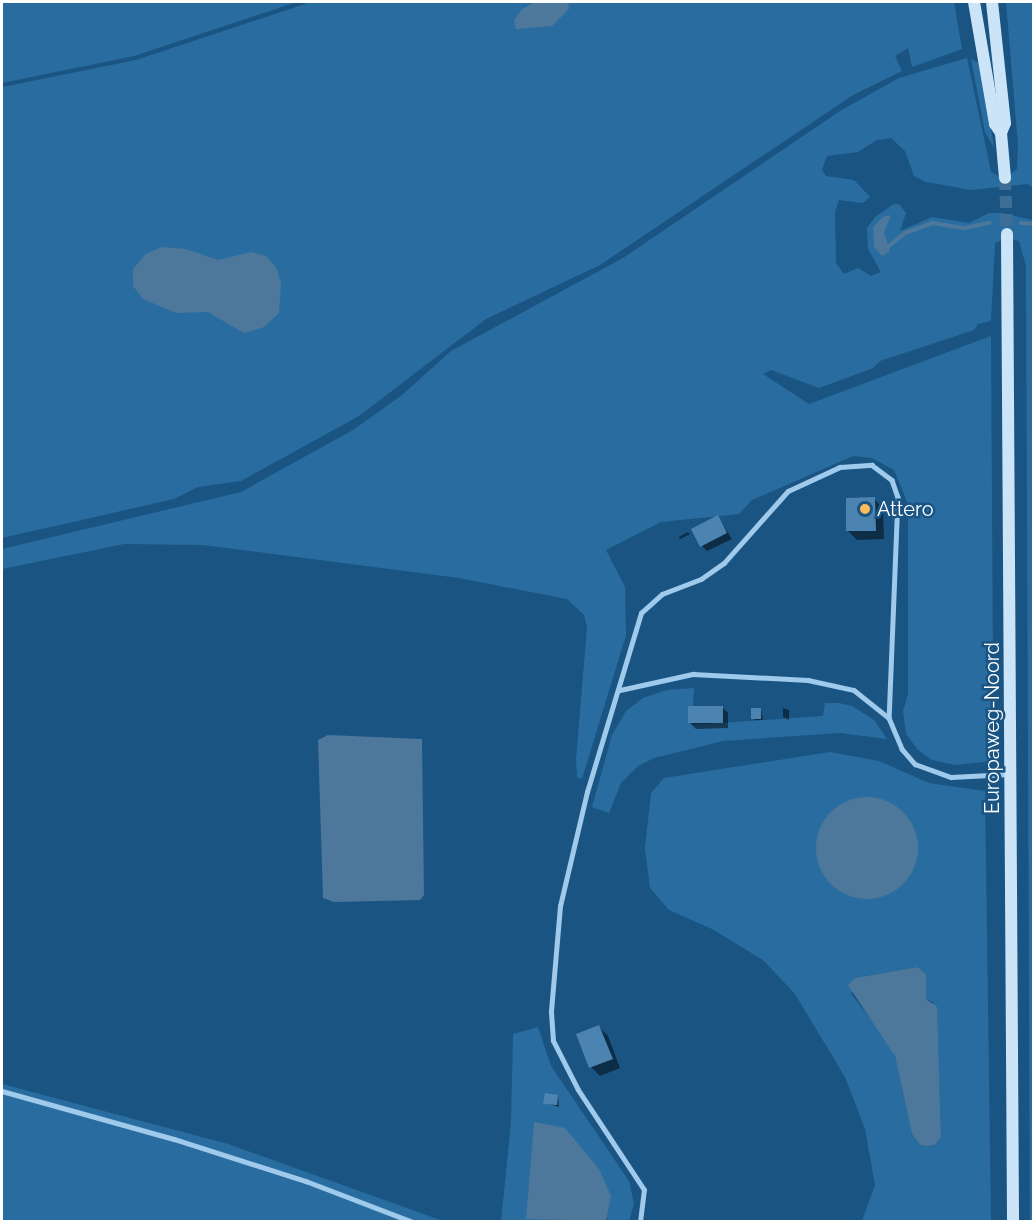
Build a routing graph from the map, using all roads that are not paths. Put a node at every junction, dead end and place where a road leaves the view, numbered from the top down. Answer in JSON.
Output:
{"nodes":[{"id":1,"x":974,"y":2,"type":"edge"},
{"id":2,"x":992,"y":2,"type":"edge"},
{"id":3,"x":1001,"y":133,"type":"junction"},
{"id":4,"x":1005,"y":178,"type":"tunnel mouth"},
{"id":5,"x":1007,"y":234,"type":"tunnel mouth"},
{"id":6,"x":620,"y":690,"type":"junction"},
{"id":7,"x":889,"y":718,"type":"junction"},
{"id":8,"x":1011,"y":774,"type":"junction"},
{"id":9,"x":2,"y":1091,"type":"edge"},
{"id":10,"x":413,"y":1221,"type":"edge"},
{"id":11,"x":640,"y":1221,"type":"edge"},
{"id":12,"x":1014,"y":1221,"type":"edge"}],
"edges":[{"from":1,"to":3,"type":"street"},
{"from":2,"to":3,"type":"street"},
{"from":3,"to":4,"type":"street"},
{"from":5,"to":8,"type":"street","name":"Europaweg-Noord"},
{"from":6,"to":7,"type":"lane"},
{"from":6,"to":7,"type":"lane"},
{"from":6,"to":11,"type":"lane"},
{"from":7,"to":8,"type":"lane"},
{"from":8,"to":12,"type":"street","name":"Europaweg-Noord"},
{"from":9,"to":10,"type":"lane"}]}
